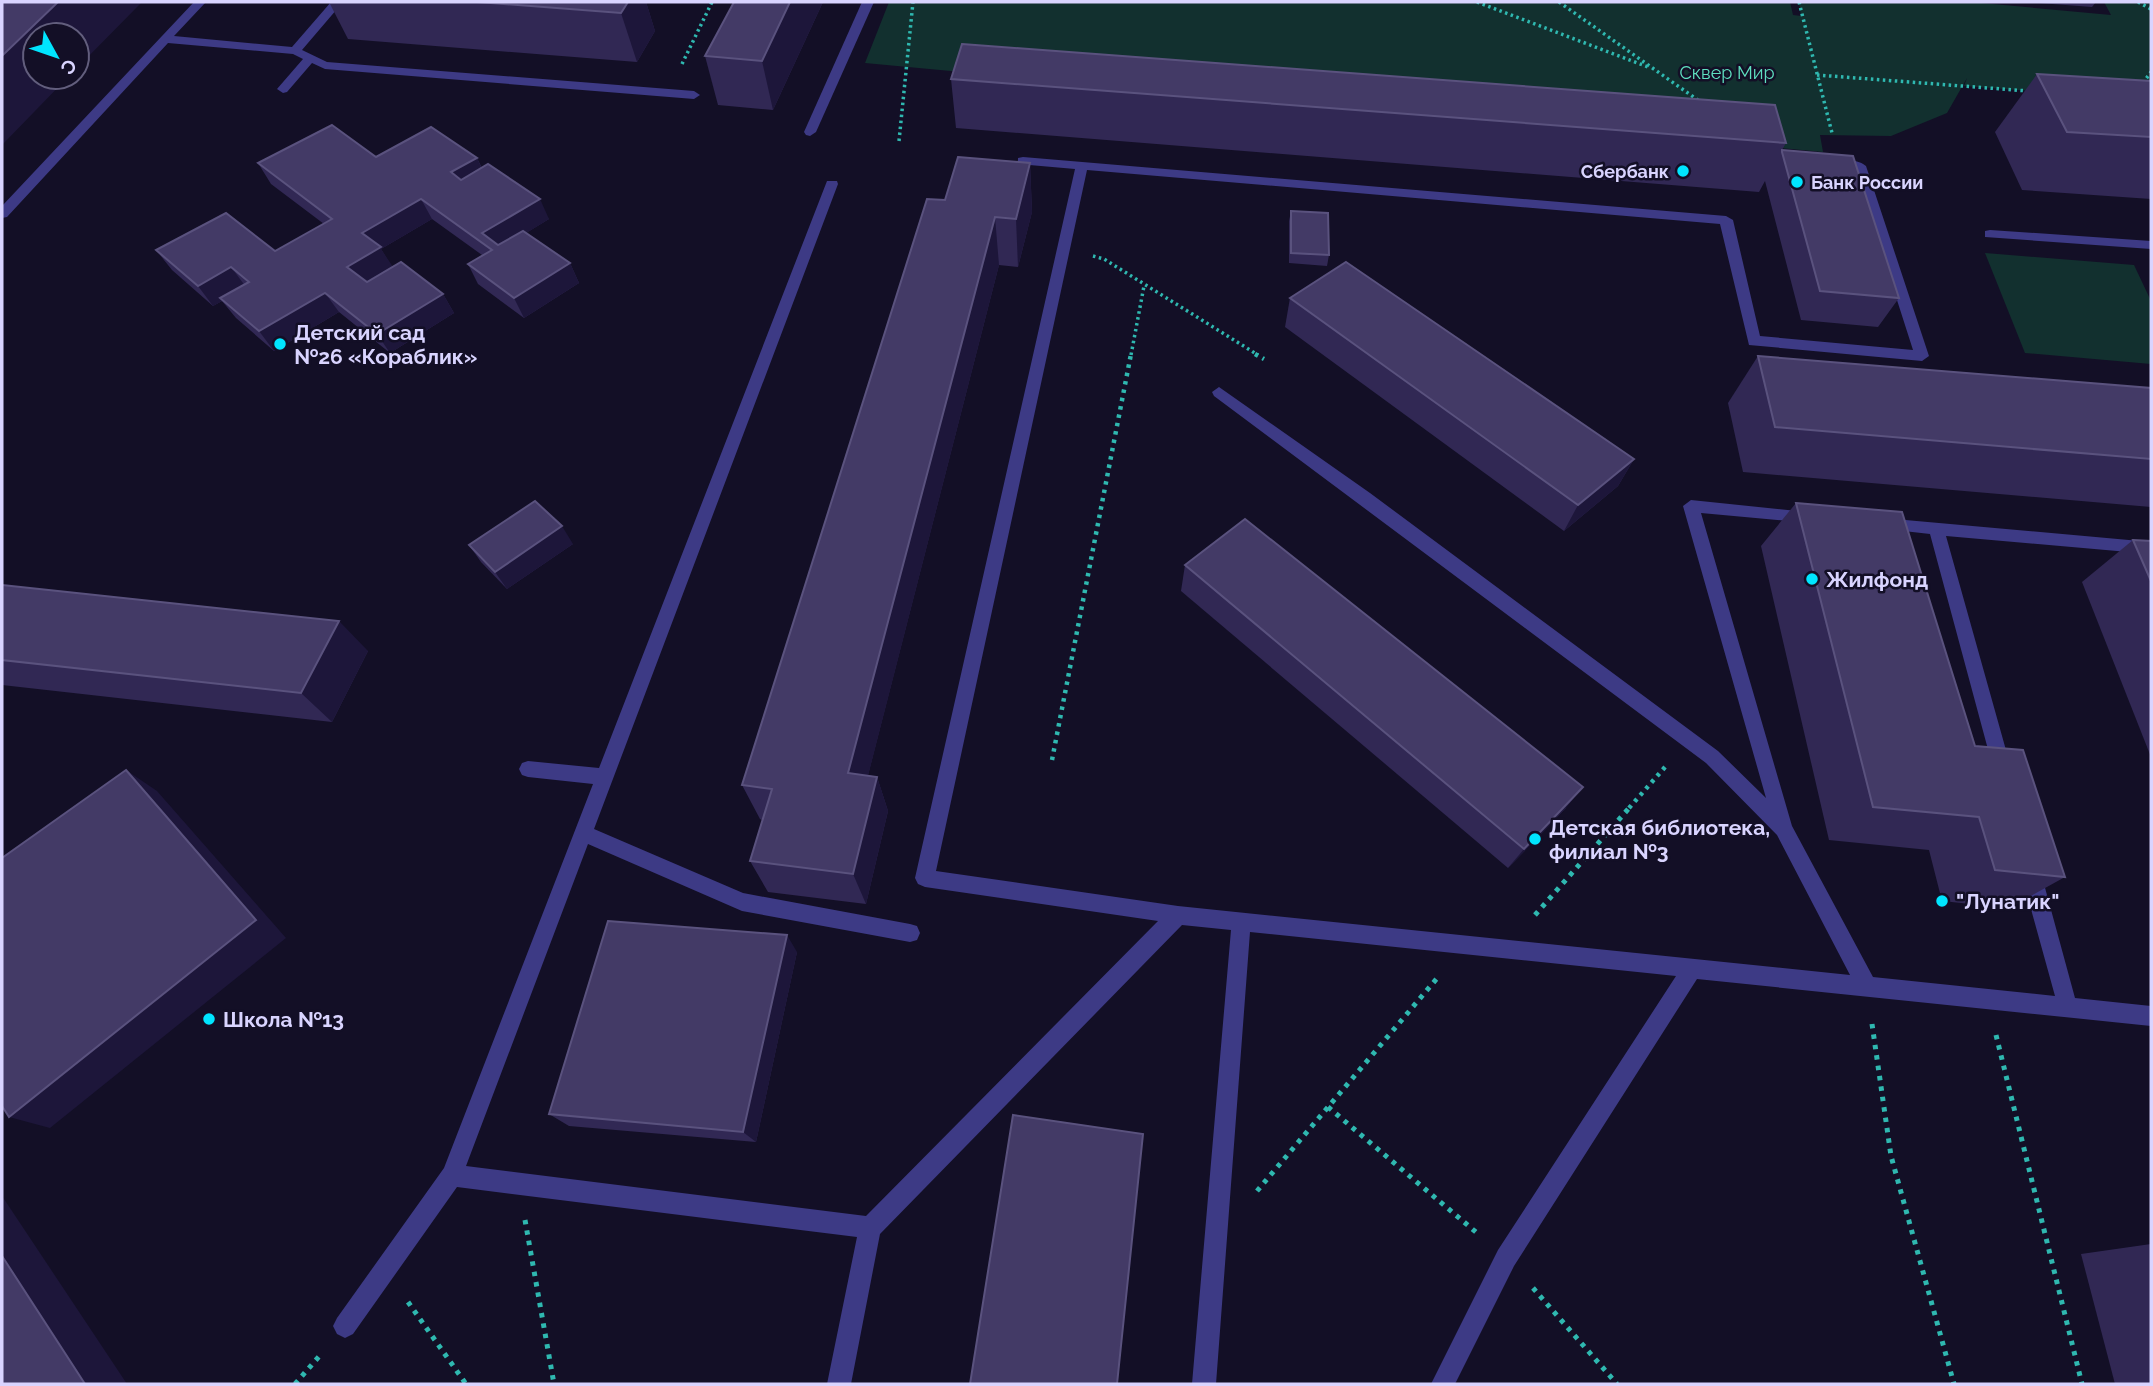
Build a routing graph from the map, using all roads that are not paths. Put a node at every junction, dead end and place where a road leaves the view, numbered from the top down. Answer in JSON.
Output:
{"nodes":[{"id":1,"x":200,"y":2,"type":"edge"},
{"id":2,"x":337,"y":2,"type":"edge"},
{"id":3,"x":868,"y":2,"type":"edge"},
{"id":4,"x":166,"y":39,"type":"junction"},
{"id":5,"x":295,"y":51,"type":"junction"},
{"id":6,"x":310,"y":58,"type":"junction"},
{"id":7,"x":283,"y":89,"type":"dead end"},
{"id":8,"x":694,"y":95,"type":"dead end"},
{"id":9,"x":810,"y":132,"type":"dead end"},
{"id":10,"x":1023,"y":161,"type":"edge"},
{"id":11,"x":1818,"y":162,"type":"edge"},
{"id":12,"x":1082,"y":166,"type":"junction"},
{"id":13,"x":832,"y":184,"type":"dead end"},
{"id":14,"x":2,"y":214,"type":"edge"},
{"id":15,"x":1990,"y":234,"type":"dead end"},
{"id":16,"x":2151,"y":245,"type":"edge"},
{"id":17,"x":1219,"y":392,"type":"dead end"},
{"id":18,"x":1827,"y":519,"type":"edge"},
{"id":19,"x":1868,"y":522,"type":"edge"},
{"id":20,"x":1936,"y":528,"type":"junction"},
{"id":21,"x":2151,"y":548,"type":"edge"},
{"id":22,"x":528,"y":769,"type":"dead end"},
{"id":23,"x":605,"y":777,"type":"junction"},
{"id":24,"x":2006,"y":781,"type":"edge"},
{"id":25,"x":1784,"y":829,"type":"junction"},
{"id":26,"x":583,"y":833,"type":"junction"},
{"id":27,"x":2028,"y":861,"type":"edge"},
{"id":28,"x":1178,"y":915,"type":"junction"},
{"id":29,"x":1241,"y":922,"type":"junction"},
{"id":30,"x":910,"y":933,"type":"dead end"},
{"id":31,"x":1692,"y":969,"type":"junction"},
{"id":32,"x":1867,"y":987,"type":"junction"},
{"id":33,"x":2068,"y":1008,"type":"junction"},
{"id":34,"x":2151,"y":1016,"type":"edge"},
{"id":35,"x":452,"y":1175,"type":"junction"},
{"id":36,"x":870,"y":1228,"type":"junction"},
{"id":37,"x":345,"y":1326,"type":"dead end"},
{"id":38,"x":839,"y":1384,"type":"edge"},
{"id":39,"x":1203,"y":1384,"type":"edge"},
{"id":40,"x":1443,"y":1384,"type":"edge"}],
"edges":[{"from":1,"to":4,"type":"lane"},
{"from":2,"to":5,"type":"lane"},
{"from":3,"to":9,"type":"lane"},
{"from":4,"to":5,"type":"lane"},
{"from":4,"to":14,"type":"lane"},
{"from":5,"to":6,"type":"lane"},
{"from":6,"to":7,"type":"lane"},
{"from":6,"to":8,"type":"lane"},
{"from":10,"to":12,"type":"lane"},
{"from":11,"to":12,"type":"lane"},
{"from":12,"to":28,"type":"lane"},
{"from":13,"to":23,"type":"lane"},
{"from":15,"to":16,"type":"lane"},
{"from":17,"to":25,"type":"lane"},
{"from":18,"to":25,"type":"lane"},
{"from":19,"to":20,"type":"lane"},
{"from":20,"to":21,"type":"lane"},
{"from":20,"to":24,"type":"lane"},
{"from":22,"to":23,"type":"lane"},
{"from":23,"to":26,"type":"lane"},
{"from":25,"to":32,"type":"lane"},
{"from":26,"to":30,"type":"lane"},
{"from":26,"to":35,"type":"lane"},
{"from":27,"to":33,"type":"lane"},
{"from":28,"to":29,"type":"lane"},
{"from":28,"to":36,"type":"lane"},
{"from":29,"to":31,"type":"lane"},
{"from":29,"to":39,"type":"lane"},
{"from":31,"to":32,"type":"lane"},
{"from":31,"to":40,"type":"lane"},
{"from":32,"to":33,"type":"lane"},
{"from":33,"to":34,"type":"lane"},
{"from":35,"to":36,"type":"lane"},
{"from":35,"to":37,"type":"lane"},
{"from":36,"to":38,"type":"lane"}]}
